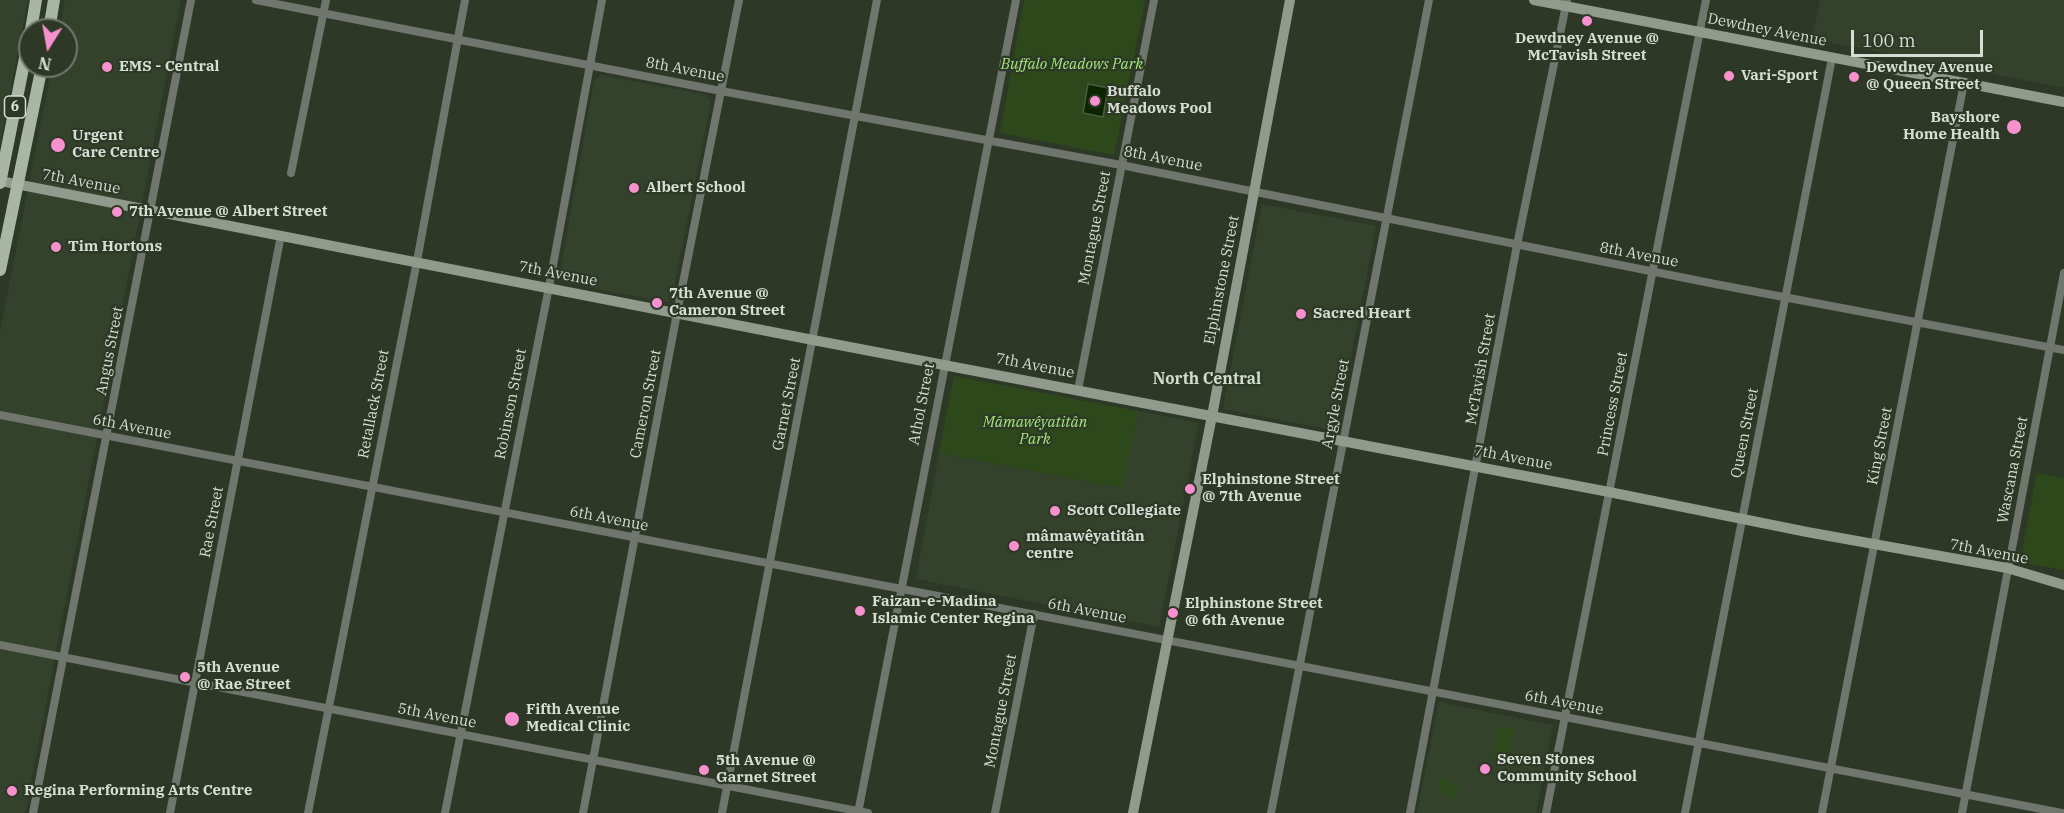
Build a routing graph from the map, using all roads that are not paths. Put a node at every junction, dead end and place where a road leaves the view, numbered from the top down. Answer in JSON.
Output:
{"nodes":[{"id":1,"x":36,"y":0,"type":"edge"},
{"id":2,"x":54,"y":0,"type":"edge"},
{"id":3,"x":191,"y":0,"type":"edge"},
{"id":4,"x":256,"y":0,"type":"edge"},
{"id":5,"x":326,"y":0,"type":"edge"},
{"id":6,"x":465,"y":0,"type":"edge"},
{"id":7,"x":602,"y":0,"type":"edge"},
{"id":8,"x":739,"y":0,"type":"edge"},
{"id":9,"x":877,"y":0,"type":"edge"},
{"id":10,"x":1016,"y":0,"type":"edge"},
{"id":11,"x":1155,"y":0,"type":"edge"},
{"id":12,"x":1290,"y":0,"type":"edge"},
{"id":13,"x":1429,"y":0,"type":"edge"},
{"id":14,"x":1534,"y":0,"type":"edge"},
{"id":15,"x":1706,"y":0,"type":"edge"},
{"id":16,"x":1567,"y":3,"type":"edge"},
{"id":17,"x":323,"y":13,"type":"junction"},
{"id":18,"x":33,"y":18,"type":"edge"},
{"id":19,"x":51,"y":18,"type":"edge"},
{"id":20,"x":1699,"y":32,"type":"junction"},
{"id":21,"x":458,"y":40,"type":"junction"},
{"id":22,"x":1832,"y":58,"type":"junction"},
{"id":23,"x":589,"y":65,"type":"junction"},
{"id":24,"x":21,"y":78,"type":"edge"},
{"id":25,"x":39,"y":78,"type":"edge"},
{"id":26,"x":1964,"y":83,"type":"junction"},
{"id":27,"x":721,"y":91,"type":"junction"},
{"id":28,"x":2064,"y":102,"type":"edge"},
{"id":29,"x":856,"y":115,"type":"junction"},
{"id":30,"x":988,"y":140,"type":"junction"},
{"id":31,"x":1121,"y":165,"type":"junction"},
{"id":32,"x":291,"y":173,"type":"dead end"},
{"id":33,"x":0,"y":182,"type":"edge"},
{"id":34,"x":17,"y":184,"type":"junction"},
{"id":35,"x":1254,"y":191,"type":"junction"},
{"id":36,"x":152,"y":210,"type":"junction"},
{"id":37,"x":1386,"y":218,"type":"junction"},
{"id":38,"x":281,"y":235,"type":"junction"},
{"id":39,"x":1518,"y":245,"type":"junction"},
{"id":40,"x":417,"y":261,"type":"junction"},
{"id":41,"x":0,"y":270,"type":"edge"},
{"id":42,"x":1652,"y":272,"type":"junction"},
{"id":43,"x":2064,"y":273,"type":"edge"},
{"id":44,"x":549,"y":287,"type":"junction"},
{"id":45,"x":1786,"y":297,"type":"junction"},
{"id":46,"x":676,"y":313,"type":"junction"},
{"id":47,"x":1916,"y":322,"type":"junction"},
{"id":48,"x":813,"y":340,"type":"junction"},
{"id":49,"x":2050,"y":347,"type":"junction"},
{"id":50,"x":2064,"y":350,"type":"edge"},
{"id":51,"x":944,"y":364,"type":"junction"},
{"id":52,"x":1078,"y":390,"type":"junction"},
{"id":53,"x":0,"y":415,"type":"edge"},
{"id":54,"x":1212,"y":416,"type":"junction"},
{"id":55,"x":107,"y":435,"type":"junction"},
{"id":56,"x":1343,"y":441,"type":"junction"},
{"id":57,"x":238,"y":461,"type":"junction"},
{"id":58,"x":1477,"y":466,"type":"junction"},
{"id":59,"x":372,"y":486,"type":"junction"},
{"id":60,"x":1609,"y":492,"type":"junction"},
{"id":61,"x":504,"y":512,"type":"junction"},
{"id":62,"x":1741,"y":518,"type":"junction"},
{"id":63,"x":634,"y":537,"type":"junction"},
{"id":64,"x":1875,"y":544,"type":"junction"},
{"id":65,"x":771,"y":564,"type":"junction"},
{"id":66,"x":2007,"y":568,"type":"junction"},
{"id":67,"x":2064,"y":585,"type":"edge"},
{"id":68,"x":901,"y":589,"type":"junction"},
{"id":69,"x":1034,"y":614,"type":"junction"},
{"id":70,"x":1167,"y":640,"type":"junction"},
{"id":71,"x":0,"y":645,"type":"edge"},
{"id":72,"x":64,"y":657,"type":"junction"},
{"id":73,"x":1299,"y":666,"type":"junction"},
{"id":74,"x":195,"y":683,"type":"junction"},
{"id":75,"x":1433,"y":692,"type":"junction"},
{"id":76,"x":329,"y":708,"type":"junction"},
{"id":77,"x":1565,"y":717,"type":"junction"},
{"id":78,"x":460,"y":734,"type":"junction"},
{"id":79,"x":1698,"y":743,"type":"junction"},
{"id":80,"x":593,"y":760,"type":"junction"},
{"id":81,"x":1831,"y":768,"type":"junction"},
{"id":82,"x":727,"y":785,"type":"junction"},
{"id":83,"x":1965,"y":794,"type":"junction"},
{"id":84,"x":858,"y":812,"type":"edge"},
{"id":85,"x":33,"y":813,"type":"edge"},
{"id":86,"x":170,"y":813,"type":"edge"},
{"id":87,"x":308,"y":813,"type":"edge"},
{"id":88,"x":445,"y":813,"type":"edge"},
{"id":89,"x":583,"y":813,"type":"edge"},
{"id":90,"x":722,"y":813,"type":"edge"},
{"id":91,"x":868,"y":813,"type":"edge"},
{"id":92,"x":995,"y":813,"type":"edge"},
{"id":93,"x":1133,"y":813,"type":"edge"},
{"id":94,"x":1270,"y":813,"type":"edge"},
{"id":95,"x":1410,"y":813,"type":"edge"},
{"id":96,"x":1546,"y":813,"type":"edge"},
{"id":97,"x":1685,"y":813,"type":"edge"},
{"id":98,"x":1822,"y":813,"type":"edge"},
{"id":99,"x":1962,"y":813,"type":"edge"},
{"id":100,"x":2062,"y":813,"type":"edge"}],
"edges":[{"from":1,"to":18,"type":"main road","number":"6"},
{"from":2,"to":19,"type":"main road"},
{"from":3,"to":36,"type":"street","name":"Angus Street"},
{"from":4,"to":17,"type":"street","name":"8th Avenue"},
{"from":5,"to":17,"type":"street"},
{"from":6,"to":21,"type":"street","name":"Retallack Street"},
{"from":7,"to":23,"type":"street","name":"Robinson Street"},
{"from":8,"to":27,"type":"street","name":"Cameron Street"},
{"from":9,"to":29,"type":"street","name":"Garnet Street"},
{"from":10,"to":30,"type":"street","name":"Athol Street"},
{"from":11,"to":31,"type":"street","name":"Montague Street"},
{"from":12,"to":35,"type":"street","name":"Elphinstone Street"},
{"from":13,"to":37,"type":"street","name":"Argyle Street"},
{"from":14,"to":16,"type":"street","name":"Dewdney Avenue"},
{"from":15,"to":20,"type":"street","name":"Princess Street"},
{"from":16,"to":20,"type":"street","name":"Dewdney Avenue"},
{"from":16,"to":39,"type":"street","name":"McTavish Street"},
{"from":17,"to":21,"type":"street","name":"8th Avenue"},
{"from":17,"to":32,"type":"street"},
{"from":20,"to":22,"type":"street","name":"Dewdney Avenue"},
{"from":20,"to":42,"type":"street","name":"Princess Street"},
{"from":21,"to":23,"type":"street","name":"8th Avenue"},
{"from":21,"to":40,"type":"street","name":"Retallack Street"},
{"from":22,"to":26,"type":"street","name":"Dewdney Avenue"},
{"from":22,"to":45,"type":"street","name":"Queen Street"},
{"from":23,"to":27,"type":"street","name":"8th Avenue"},
{"from":23,"to":44,"type":"street","name":"Robinson Street"},
{"from":24,"to":33,"type":"main road","number":"6"},
{"from":25,"to":34,"type":"main road","number":"6"},
{"from":26,"to":28,"type":"street","name":"Dewdney Avenue"},
{"from":26,"to":47,"type":"street","name":"King Street"},
{"from":27,"to":29,"type":"street","name":"8th Avenue"},
{"from":27,"to":46,"type":"street","name":"Cameron Street"},
{"from":29,"to":30,"type":"street","name":"8th Avenue"},
{"from":29,"to":48,"type":"street","name":"Garnet Street"},
{"from":30,"to":31,"type":"street","name":"8th Avenue"},
{"from":30,"to":51,"type":"street","name":"Athol Street"},
{"from":31,"to":35,"type":"street","name":"8th Avenue"},
{"from":31,"to":52,"type":"street","name":"Montague Street"},
{"from":33,"to":34,"type":"street","name":"7th Avenue"},
{"from":34,"to":36,"type":"street","name":"7th Avenue"},
{"from":34,"to":41,"type":"main road","number":"6"},
{"from":35,"to":37,"type":"street","name":"8th Avenue"},
{"from":35,"to":54,"type":"street","name":"Elphinstone Street"},
{"from":36,"to":38,"type":"street","name":"7th Avenue"},
{"from":36,"to":55,"type":"street","name":"Angus Street"},
{"from":37,"to":39,"type":"street","name":"8th Avenue"},
{"from":37,"to":56,"type":"street","name":"Argyle Street"},
{"from":38,"to":40,"type":"street","name":"7th Avenue"},
{"from":38,"to":57,"type":"street","name":"Rae Street"},
{"from":39,"to":42,"type":"street","name":"8th Avenue"},
{"from":39,"to":58,"type":"street","name":"McTavish Street"},
{"from":40,"to":44,"type":"street","name":"7th Avenue"},
{"from":40,"to":59,"type":"street","name":"Retallack Street"},
{"from":42,"to":45,"type":"street","name":"8th Avenue"},
{"from":42,"to":60,"type":"street","name":"Princess Street"},
{"from":43,"to":49,"type":"street","name":"Wascana Street"},
{"from":44,"to":46,"type":"street","name":"7th Avenue"},
{"from":44,"to":61,"type":"street","name":"Robinson Street"},
{"from":45,"to":47,"type":"street","name":"8th Avenue"},
{"from":45,"to":62,"type":"street","name":"Queen Street"},
{"from":46,"to":48,"type":"street","name":"7th Avenue"},
{"from":46,"to":63,"type":"street","name":"Cameron Street"},
{"from":47,"to":49,"type":"street","name":"8th Avenue"},
{"from":47,"to":64,"type":"street","name":"King Street"},
{"from":48,"to":51,"type":"street","name":"7th Avenue"},
{"from":48,"to":65,"type":"street","name":"Garnet Street"},
{"from":49,"to":50,"type":"street","name":"8th Avenue"},
{"from":49,"to":66,"type":"street","name":"Wascana Street"},
{"from":51,"to":52,"type":"street","name":"7th Avenue"},
{"from":51,"to":68,"type":"street","name":"Athol Street"},
{"from":52,"to":54,"type":"street","name":"7th Avenue"},
{"from":53,"to":55,"type":"street","name":"6th Avenue"},
{"from":54,"to":56,"type":"street","name":"7th Avenue"},
{"from":54,"to":70,"type":"street","name":"Elphinstone Street"},
{"from":55,"to":57,"type":"street","name":"6th Avenue"},
{"from":55,"to":72,"type":"street","name":"Angus Street"},
{"from":56,"to":58,"type":"street","name":"7th Avenue"},
{"from":56,"to":73,"type":"street","name":"Argyle Street"},
{"from":57,"to":59,"type":"street","name":"6th Avenue"},
{"from":57,"to":74,"type":"street","name":"Rae Street"},
{"from":58,"to":60,"type":"street","name":"7th Avenue"},
{"from":58,"to":75,"type":"street","name":"McTavish Street"},
{"from":59,"to":61,"type":"street","name":"6th Avenue"},
{"from":59,"to":76,"type":"street","name":"Retallack Street"},
{"from":60,"to":62,"type":"street","name":"7th Avenue"},
{"from":60,"to":77,"type":"street","name":"Princess Street"},
{"from":61,"to":63,"type":"street","name":"6th Avenue"},
{"from":61,"to":78,"type":"street","name":"Robinson Street"},
{"from":62,"to":64,"type":"street","name":"7th Avenue"},
{"from":62,"to":79,"type":"street","name":"Queen Street"},
{"from":63,"to":65,"type":"street","name":"6th Avenue"},
{"from":63,"to":80,"type":"street","name":"Cameron Street"},
{"from":64,"to":66,"type":"street","name":"7th Avenue"},
{"from":64,"to":81,"type":"street","name":"King Street"},
{"from":65,"to":68,"type":"street","name":"6th Avenue"},
{"from":65,"to":82,"type":"street","name":"Garnet Street"},
{"from":66,"to":67,"type":"street","name":"7th Avenue"},
{"from":66,"to":83,"type":"street","name":"Wascana Street"},
{"from":68,"to":69,"type":"street","name":"6th Avenue"},
{"from":68,"to":84,"type":"street","name":"Athol Street"},
{"from":69,"to":70,"type":"street","name":"6th Avenue"},
{"from":69,"to":92,"type":"street","name":"Montague Street"},
{"from":70,"to":73,"type":"street","name":"6th Avenue"},
{"from":70,"to":93,"type":"street","name":"Elphinstone Street"},
{"from":71,"to":72,"type":"street","name":"5th Avenue"},
{"from":72,"to":74,"type":"street","name":"5th Avenue"},
{"from":72,"to":85,"type":"street","name":"Angus Street"},
{"from":73,"to":75,"type":"street","name":"6th Avenue"},
{"from":73,"to":94,"type":"street","name":"Argyle Street"},
{"from":74,"to":76,"type":"street","name":"5th Avenue"},
{"from":74,"to":86,"type":"street","name":"Rae Street"},
{"from":75,"to":77,"type":"street","name":"6th Avenue"},
{"from":75,"to":95,"type":"street","name":"McTavish Street"},
{"from":76,"to":78,"type":"street","name":"5th Avenue"},
{"from":76,"to":87,"type":"street","name":"Retallack Street"},
{"from":77,"to":79,"type":"street","name":"6th Avenue"},
{"from":77,"to":96,"type":"street","name":"Princess Street"},
{"from":78,"to":80,"type":"street","name":"5th Avenue"},
{"from":78,"to":88,"type":"street","name":"Robinson Street"},
{"from":79,"to":81,"type":"street","name":"6th Avenue"},
{"from":79,"to":97,"type":"street","name":"Queen Street"},
{"from":80,"to":82,"type":"street","name":"5th Avenue"},
{"from":80,"to":89,"type":"street","name":"Cameron Street"},
{"from":81,"to":83,"type":"street","name":"6th Avenue"},
{"from":81,"to":98,"type":"street","name":"King Street"},
{"from":82,"to":84,"type":"street","name":"5th Avenue"},
{"from":82,"to":90,"type":"street","name":"Garnet Street"},
{"from":83,"to":99,"type":"street","name":"Wascana Street"},
{"from":83,"to":100,"type":"street","name":"6th Avenue"},
{"from":84,"to":91,"type":"street","name":"5th Avenue"}]}
